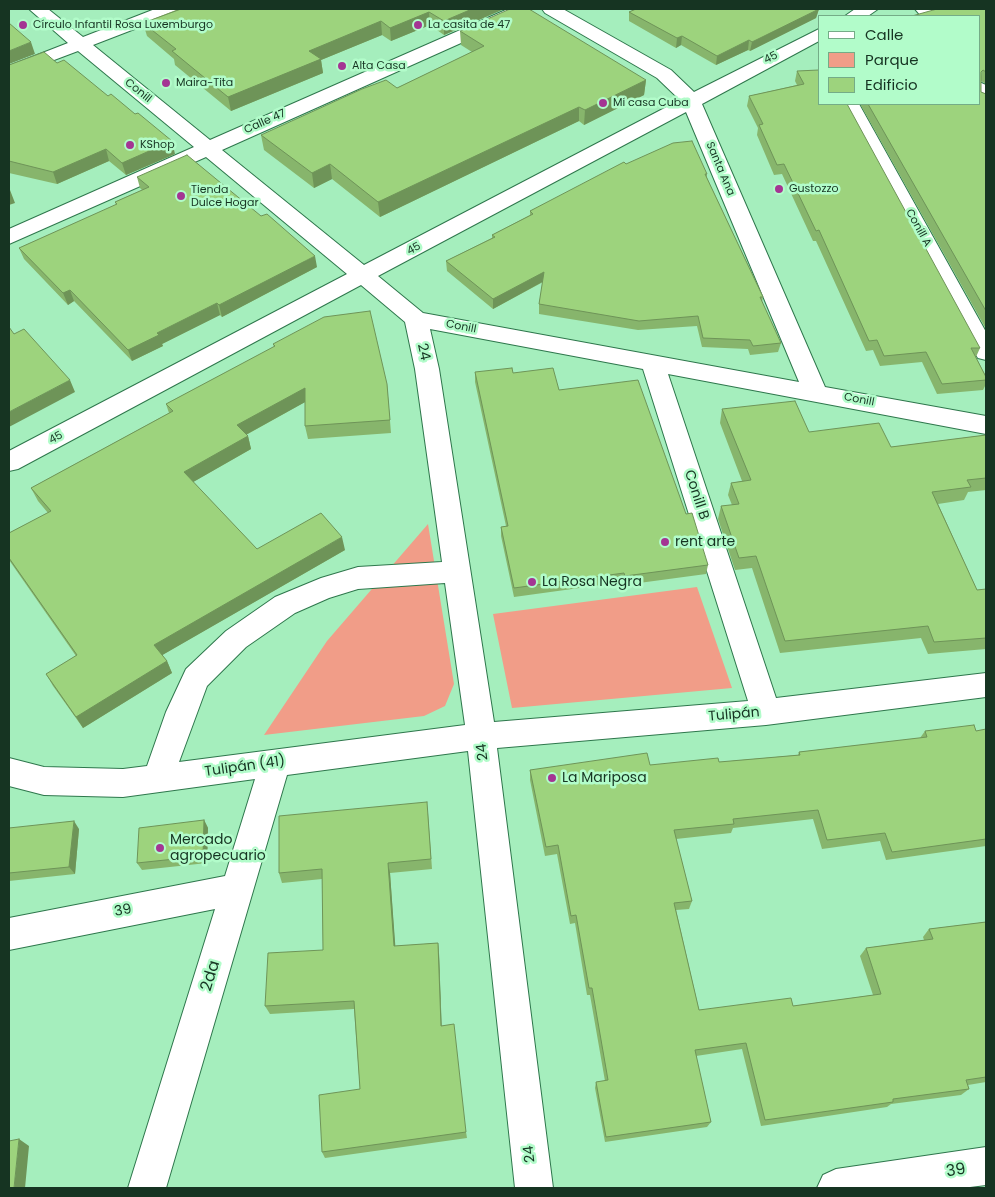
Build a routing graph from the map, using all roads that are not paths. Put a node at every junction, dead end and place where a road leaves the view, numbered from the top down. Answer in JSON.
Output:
{"nodes":[{"id":1,"x":38,"y":9,"type":"edge"},
{"id":2,"x":170,"y":9,"type":"edge"},
{"id":3,"x":522,"y":9,"type":"edge"},
{"id":4,"x":551,"y":9,"type":"edge"},
{"id":5,"x":869,"y":9,"type":"edge"},
{"id":6,"x":856,"y":15,"type":"edge"},
{"id":7,"x":80,"y":43,"type":"junction"},
{"id":8,"x":813,"y":44,"type":"edge"},
{"id":9,"x":9,"y":72,"type":"edge"},
{"id":10,"x":691,"y":100,"type":"junction"},
{"id":11,"x":851,"y":105,"type":"edge"},
{"id":12,"x":207,"y":148,"type":"junction"},
{"id":13,"x":9,"y":237,"type":"edge"},
{"id":14,"x":364,"y":276,"type":"junction"},
{"id":15,"x":416,"y":318,"type":"junction"},
{"id":16,"x":986,"y":352,"type":"edge"},
{"id":17,"x":653,"y":364,"type":"junction"},
{"id":18,"x":815,"y":392,"type":"junction"},
{"id":19,"x":986,"y":425,"type":"edge"},
{"id":20,"x":9,"y":462,"type":"edge"},
{"id":21,"x":457,"y":572,"type":"junction"},
{"id":22,"x":986,"y":685,"type":"edge"},
{"id":23,"x":766,"y":712,"type":"junction"},
{"id":24,"x":481,"y":736,"type":"junction"},
{"id":25,"x":275,"y":763,"type":"junction"},
{"id":26,"x":9,"y":772,"type":"edge"},
{"id":27,"x":158,"y":779,"type":"junction"},
{"id":28,"x":238,"y":889,"type":"junction"},
{"id":29,"x":9,"y":934,"type":"edge"},
{"id":30,"x":986,"y":1166,"type":"edge"},
{"id":31,"x":147,"y":1188,"type":"edge"},
{"id":32,"x":534,"y":1188,"type":"edge"},
{"id":33,"x":836,"y":1188,"type":"edge"}],
"edges":[{"from":1,"to":7,"type":"street","name":"Conill"},
{"from":2,"to":7,"type":"street"},
{"from":3,"to":12,"type":"street","name":"Calle 47"},
{"from":4,"to":10,"type":"street","name":"Santa Ana"},
{"from":5,"to":6,"type":"street"},
{"from":7,"to":9,"type":"street"},
{"from":7,"to":12,"type":"street","name":"Conill"},
{"from":8,"to":10,"type":"street","name":"45"},
{"from":10,"to":14,"type":"street","name":"45"},
{"from":10,"to":18,"type":"street","name":"Santa Ana"},
{"from":11,"to":16,"type":"street","name":"Conill A"},
{"from":12,"to":13,"type":"street","name":"Calle 47"},
{"from":12,"to":14,"type":"street","name":"Conill"},
{"from":14,"to":15,"type":"street","name":"Conill"},
{"from":14,"to":20,"type":"street","name":"45"},
{"from":15,"to":17,"type":"street","name":"Conill"},
{"from":15,"to":21,"type":"street","name":"24"},
{"from":17,"to":18,"type":"street","name":"Conill"},
{"from":17,"to":23,"type":"street","name":"Conill B"},
{"from":18,"to":19,"type":"street","name":"Conill"},
{"from":21,"to":24,"type":"street","name":"24"},
{"from":21,"to":27,"type":"street"},
{"from":22,"to":23,"type":"street","name":"Tulipán"},
{"from":23,"to":24,"type":"street","name":"Tulipán"},
{"from":24,"to":25,"type":"street","name":"Tulipán (41)"},
{"from":24,"to":32,"type":"street","name":"24"},
{"from":25,"to":27,"type":"street","name":"Tulipán (41)"},
{"from":25,"to":28,"type":"street","name":"2da"},
{"from":26,"to":27,"type":"street","name":"Tulipán (41)"},
{"from":28,"to":29,"type":"street","name":"39"},
{"from":28,"to":31,"type":"street","name":"2da"},
{"from":30,"to":33,"type":"street","name":"39"}]}
